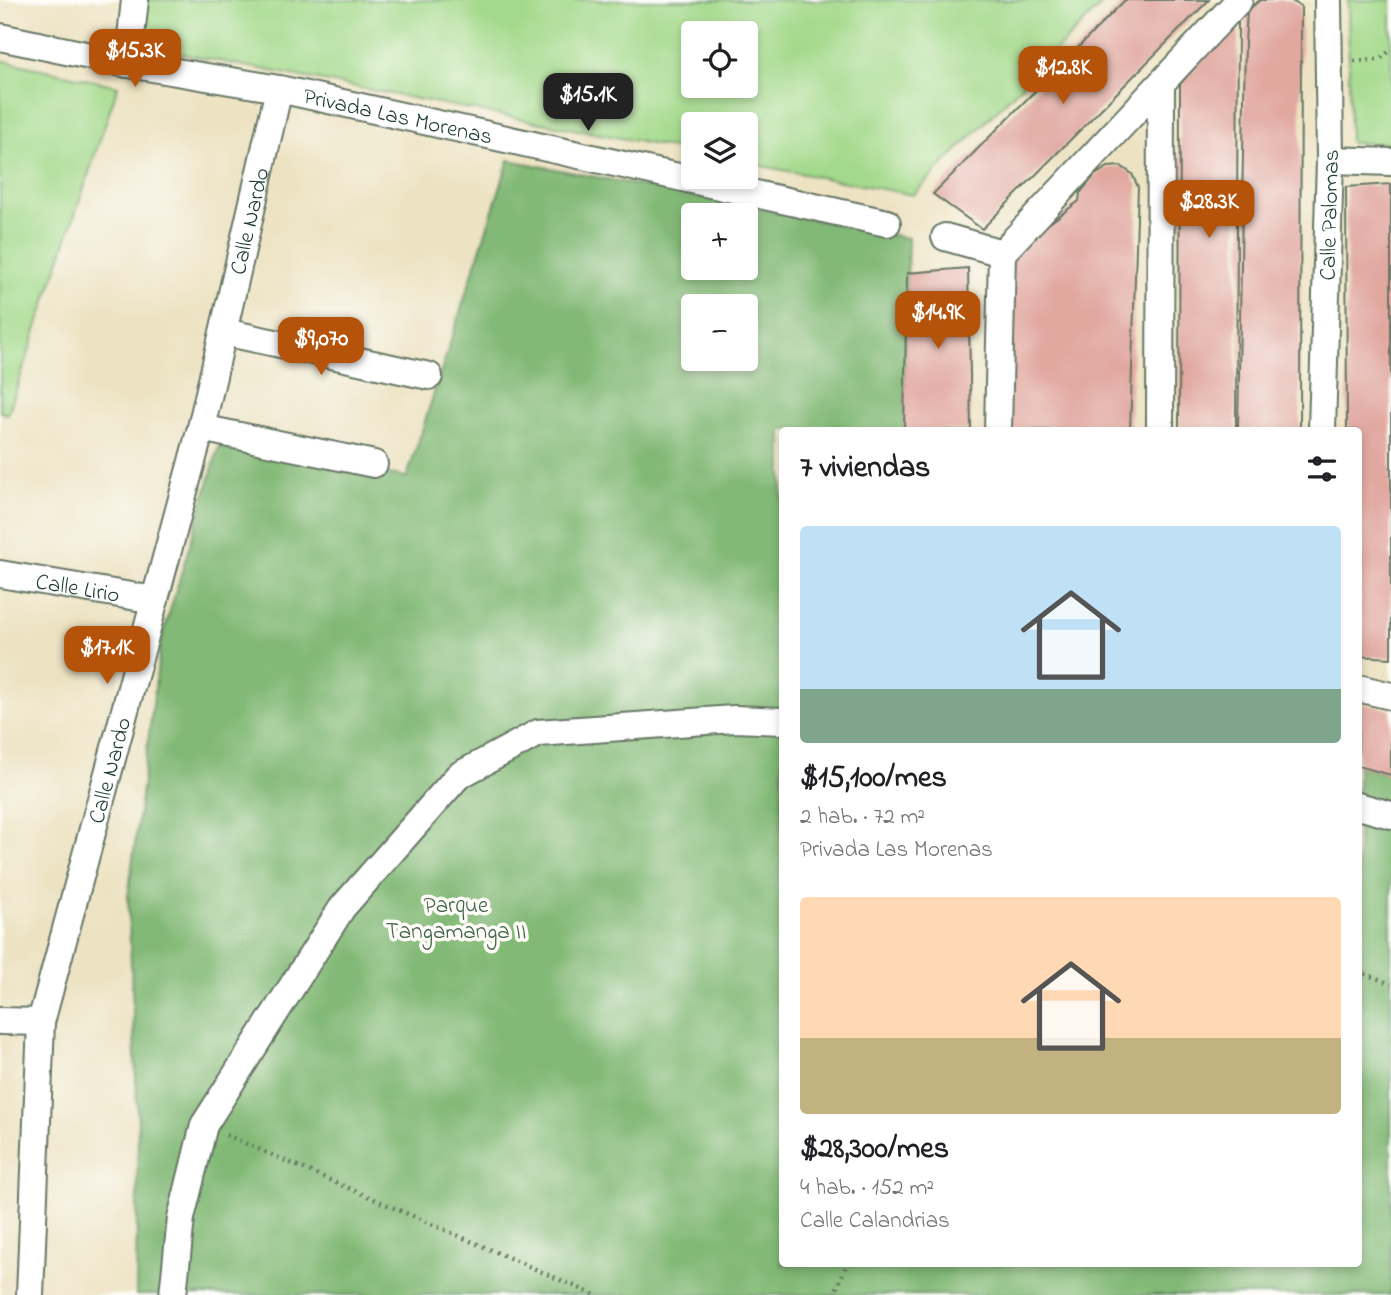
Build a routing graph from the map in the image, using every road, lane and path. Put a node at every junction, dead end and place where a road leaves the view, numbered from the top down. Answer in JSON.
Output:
{"nodes":[{"id":1,"x":135,"y":0,"type":"edge"},
{"id":2,"x":1239,"y":0,"type":"edge"},
{"id":3,"x":1328,"y":0,"type":"edge"},
{"id":4,"x":0,"y":37,"type":"edge"},
{"id":5,"x":1352,"y":49,"type":"dead end"},
{"id":6,"x":1391,"y":50,"type":"edge"},
{"id":7,"x":128,"y":64,"type":"junction"},
{"id":8,"x":1161,"y":84,"type":"junction"},
{"id":9,"x":279,"y":89,"type":"junction"},
{"id":10,"x":1330,"y":160,"type":"junction"},
{"id":11,"x":1391,"y":162,"type":"edge"},
{"id":12,"x":887,"y":223,"type":"dead end"},
{"id":13,"x":945,"y":237,"type":"dead end"},
{"id":14,"x":1002,"y":253,"type":"junction"},
{"id":15,"x":224,"y":332,"type":"junction"},
{"id":16,"x":429,"y":376,"type":"dead end"},
{"id":17,"x":998,"y":427,"type":"edge"},
{"id":18,"x":1160,"y":427,"type":"edge"},
{"id":19,"x":1322,"y":427,"type":"edge"},
{"id":20,"x":201,"y":428,"type":"junction"},
{"id":21,"x":374,"y":464,"type":"dead end"},
{"id":22,"x":0,"y":574,"type":"edge"},
{"id":23,"x":155,"y":600,"type":"junction"},
{"id":24,"x":1362,"y":689,"type":"edge"},
{"id":25,"x":1391,"y":696,"type":"edge"},
{"id":26,"x":779,"y":721,"type":"edge"},
{"id":27,"x":1362,"y":807,"type":"edge"},
{"id":28,"x":1391,"y":815,"type":"edge"},
{"id":29,"x":1362,"y":973,"type":"edge"},
{"id":30,"x":1391,"y":984,"type":"edge"},
{"id":31,"x":0,"y":1021,"type":"edge"},
{"id":32,"x":41,"y":1022,"type":"junction"},
{"id":33,"x":204,"y":1125,"type":"junction"},
{"id":34,"x":846,"y":1267,"type":"edge"},
{"id":35,"x":30,"y":1295,"type":"edge"},
{"id":36,"x":173,"y":1295,"type":"edge"},
{"id":37,"x":595,"y":1295,"type":"edge"},
{"id":38,"x":834,"y":1295,"type":"edge"}],
"edges":[{"from":1,"to":7,"type":"street"},
{"from":2,"to":8,"type":"street"},
{"from":3,"to":10,"type":"street","name":"Calle Palomas"},
{"from":4,"to":7,"type":"street","name":"Privada Las Morenas"},
{"from":5,"to":6,"type":"path"},
{"from":7,"to":9,"type":"street","name":"Privada Las Morenas"},
{"from":8,"to":14,"type":"street"},
{"from":8,"to":18,"type":"street"},
{"from":9,"to":12,"type":"street","name":"Privada Las Morenas"},
{"from":9,"to":15,"type":"street","name":"Calle Nardo"},
{"from":10,"to":11,"type":"street"},
{"from":10,"to":19,"type":"street","name":"Calle Palomas"},
{"from":13,"to":14,"type":"street"},
{"from":14,"to":17,"type":"street"},
{"from":15,"to":16,"type":"street"},
{"from":15,"to":20,"type":"street","name":"Calle Nardo"},
{"from":20,"to":21,"type":"street"},
{"from":20,"to":23,"type":"street","name":"Calle Nardo"},
{"from":22,"to":23,"type":"street","name":"Calle Lirio"},
{"from":23,"to":32,"type":"street","name":"Calle Nardo"},
{"from":24,"to":25,"type":"street"},
{"from":26,"to":33,"type":"street"},
{"from":27,"to":28,"type":"street"},
{"from":29,"to":30,"type":"path"},
{"from":31,"to":32,"type":"street"},
{"from":32,"to":35,"type":"street","name":"Calle Nardo"},
{"from":33,"to":36,"type":"street"},
{"from":33,"to":37,"type":"path"},
{"from":34,"to":38,"type":"path"}]}
